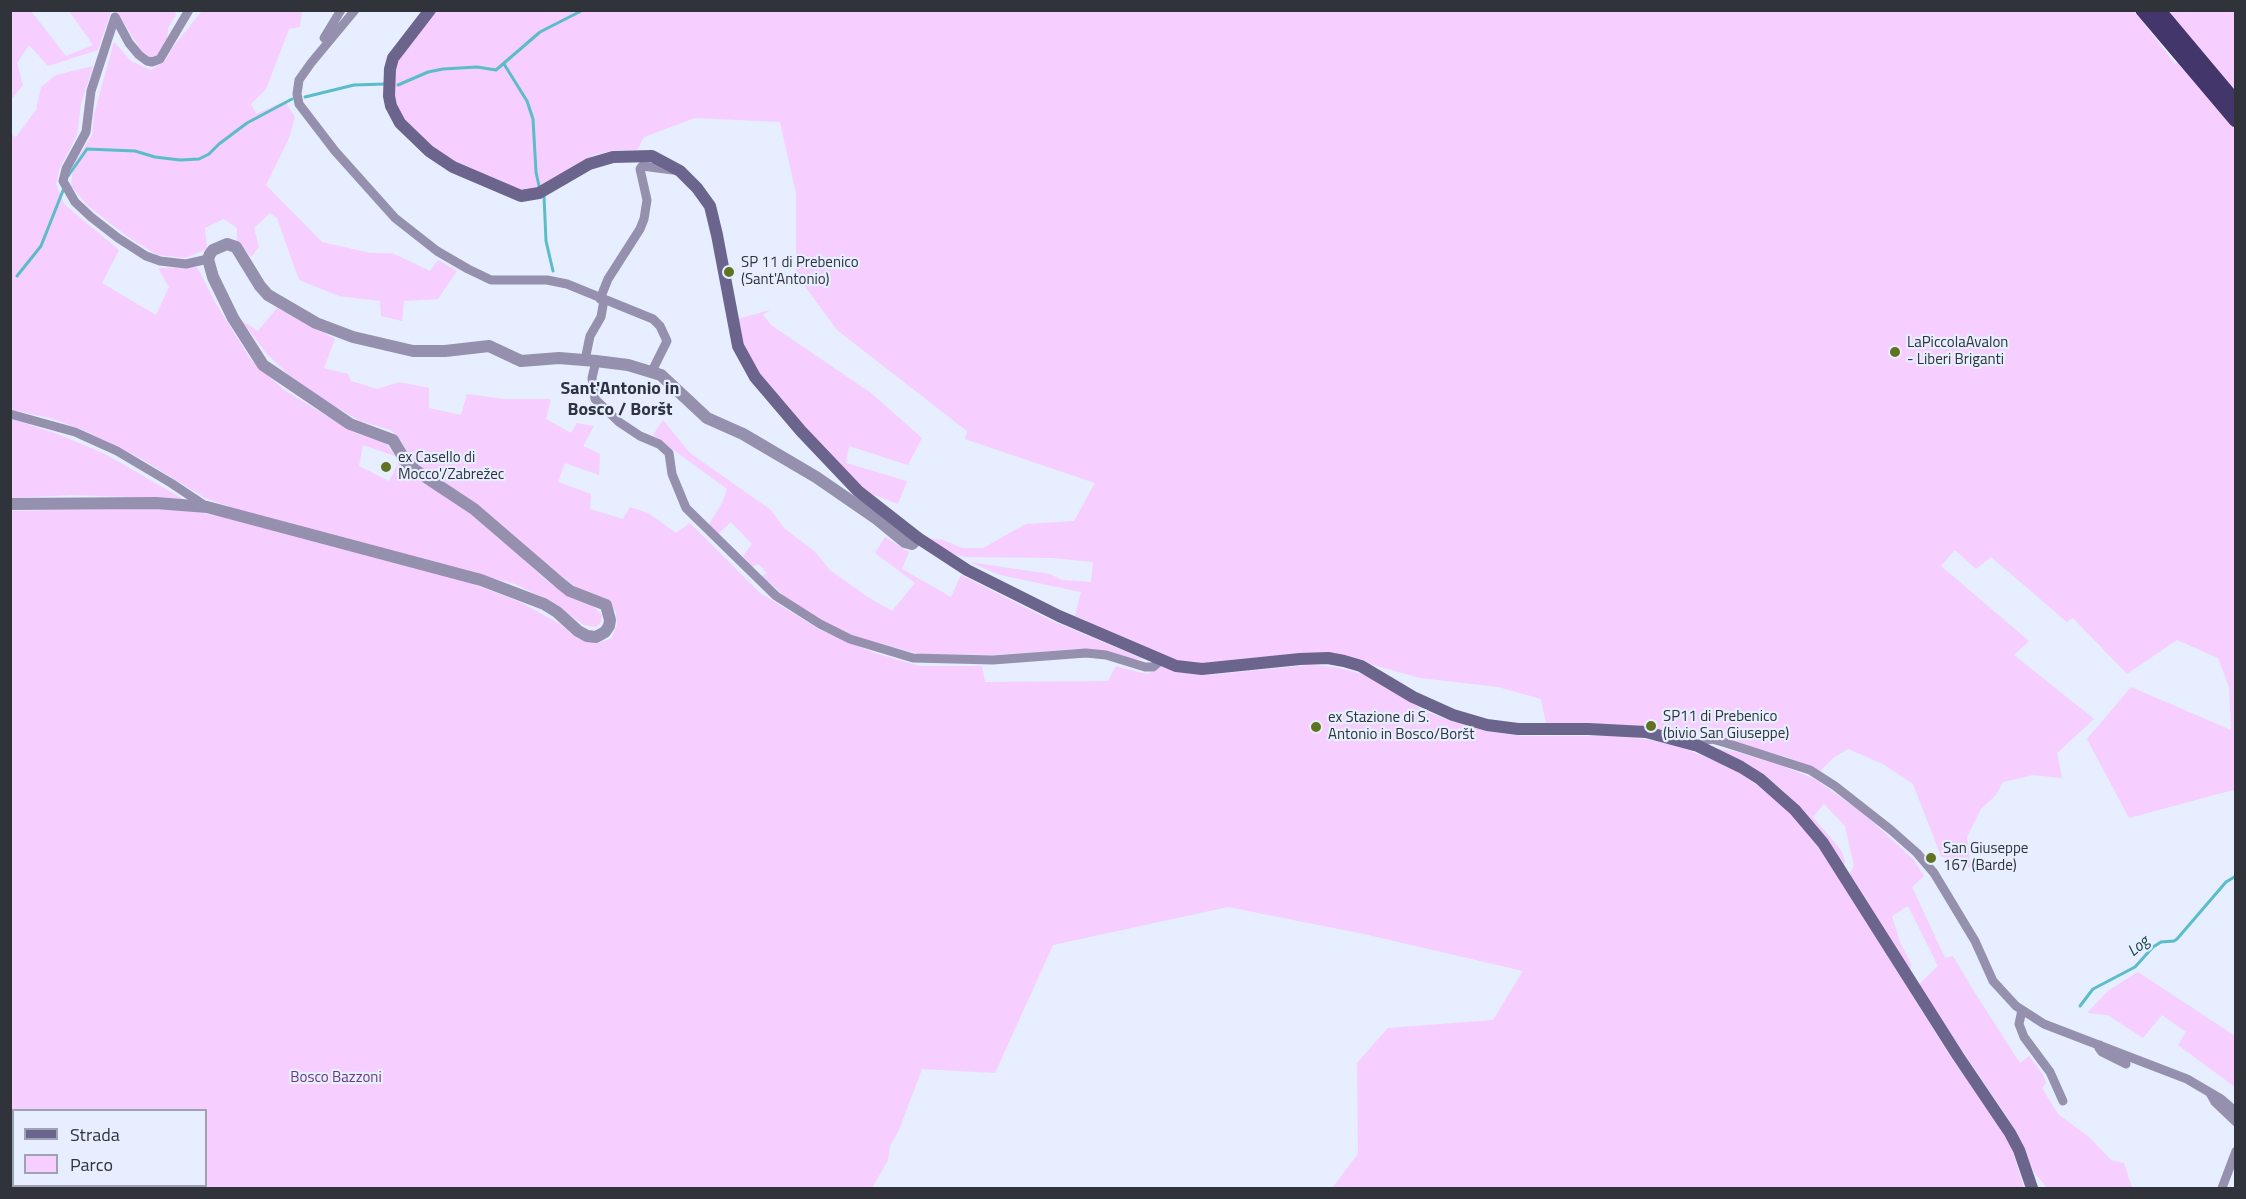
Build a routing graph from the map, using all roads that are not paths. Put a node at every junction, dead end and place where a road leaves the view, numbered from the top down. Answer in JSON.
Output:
{"nodes":[{"id":1,"x":189,"y":10,"type":"edge"},
{"id":2,"x":341,"y":10,"type":"edge"},
{"id":3,"x":355,"y":10,"type":"edge"},
{"id":4,"x":430,"y":10,"type":"edge"},
{"id":5,"x":2143,"y":10,"type":"edge"},
{"id":6,"x":2158,"y":10,"type":"edge"},
{"id":7,"x":2186,"y":54,"type":"junction"},
{"id":8,"x":311,"y":63,"type":"junction"},
{"id":9,"x":2235,"y":103,"type":"edge"},
{"id":10,"x":2235,"y":120,"type":"edge"},
{"id":11,"x":680,"y":171,"type":"junction"},
{"id":12,"x":208,"y":259,"type":"junction"},
{"id":13,"x":602,"y":299,"type":"junction"},
{"id":14,"x":591,"y":360,"type":"junction"},
{"id":15,"x":652,"y":371,"type":"junction"},
{"id":16,"x":10,"y":414,"type":"edge"},
{"id":17,"x":10,"y":504,"type":"edge"},
{"id":18,"x":207,"y":507,"type":"junction"},
{"id":19,"x":918,"y":538,"type":"junction"},
{"id":20,"x":1160,"y":661,"type":"junction"},
{"id":21,"x":1698,"y":746,"type":"junction"},
{"id":22,"x":2022,"y":1010,"type":"junction"},
{"id":23,"x":2100,"y":1045,"type":"junction"},
{"id":24,"x":2127,"y":1064,"type":"dead end"},
{"id":25,"x":2209,"y":1091,"type":"junction"},
{"id":26,"x":2063,"y":1101,"type":"dead end"},
{"id":27,"x":2235,"y":1112,"type":"edge"},
{"id":28,"x":2235,"y":1122,"type":"edge"},
{"id":29,"x":2235,"y":1151,"type":"edge"},
{"id":30,"x":2031,"y":1188,"type":"edge"},
{"id":31,"x":2222,"y":1188,"type":"edge"}],
"edges":[{"from":1,"to":12,"type":"street"},
{"from":2,"to":8,"type":"street"},
{"from":3,"to":8,"type":"street"},
{"from":4,"to":11,"type":"main road"},
{"from":5,"to":7,"type":"highway"},
{"from":6,"to":7,"type":"highway"},
{"from":7,"to":9,"type":"highway"},
{"from":7,"to":10,"type":"highway"},
{"from":8,"to":13,"type":"street"},
{"from":11,"to":13,"type":"street"},
{"from":11,"to":19,"type":"main road"},
{"from":12,"to":14,"type":"street"},
{"from":12,"to":18,"type":"street"},
{"from":13,"to":14,"type":"street"},
{"from":13,"to":15,"type":"street"},
{"from":14,"to":15,"type":"street"},
{"from":14,"to":20,"type":"street"},
{"from":15,"to":19,"type":"street"},
{"from":16,"to":18,"type":"street"},
{"from":17,"to":18,"type":"street"},
{"from":19,"to":20,"type":"main road"},
{"from":20,"to":21,"type":"main road"},
{"from":21,"to":22,"type":"street"},
{"from":21,"to":30,"type":"main road"},
{"from":22,"to":23,"type":"street"},
{"from":22,"to":26,"type":"street"},
{"from":23,"to":24,"type":"street"},
{"from":23,"to":25,"type":"street"},
{"from":25,"to":27,"type":"street"},
{"from":25,"to":28,"type":"street"},
{"from":29,"to":31,"type":"street"}]}
